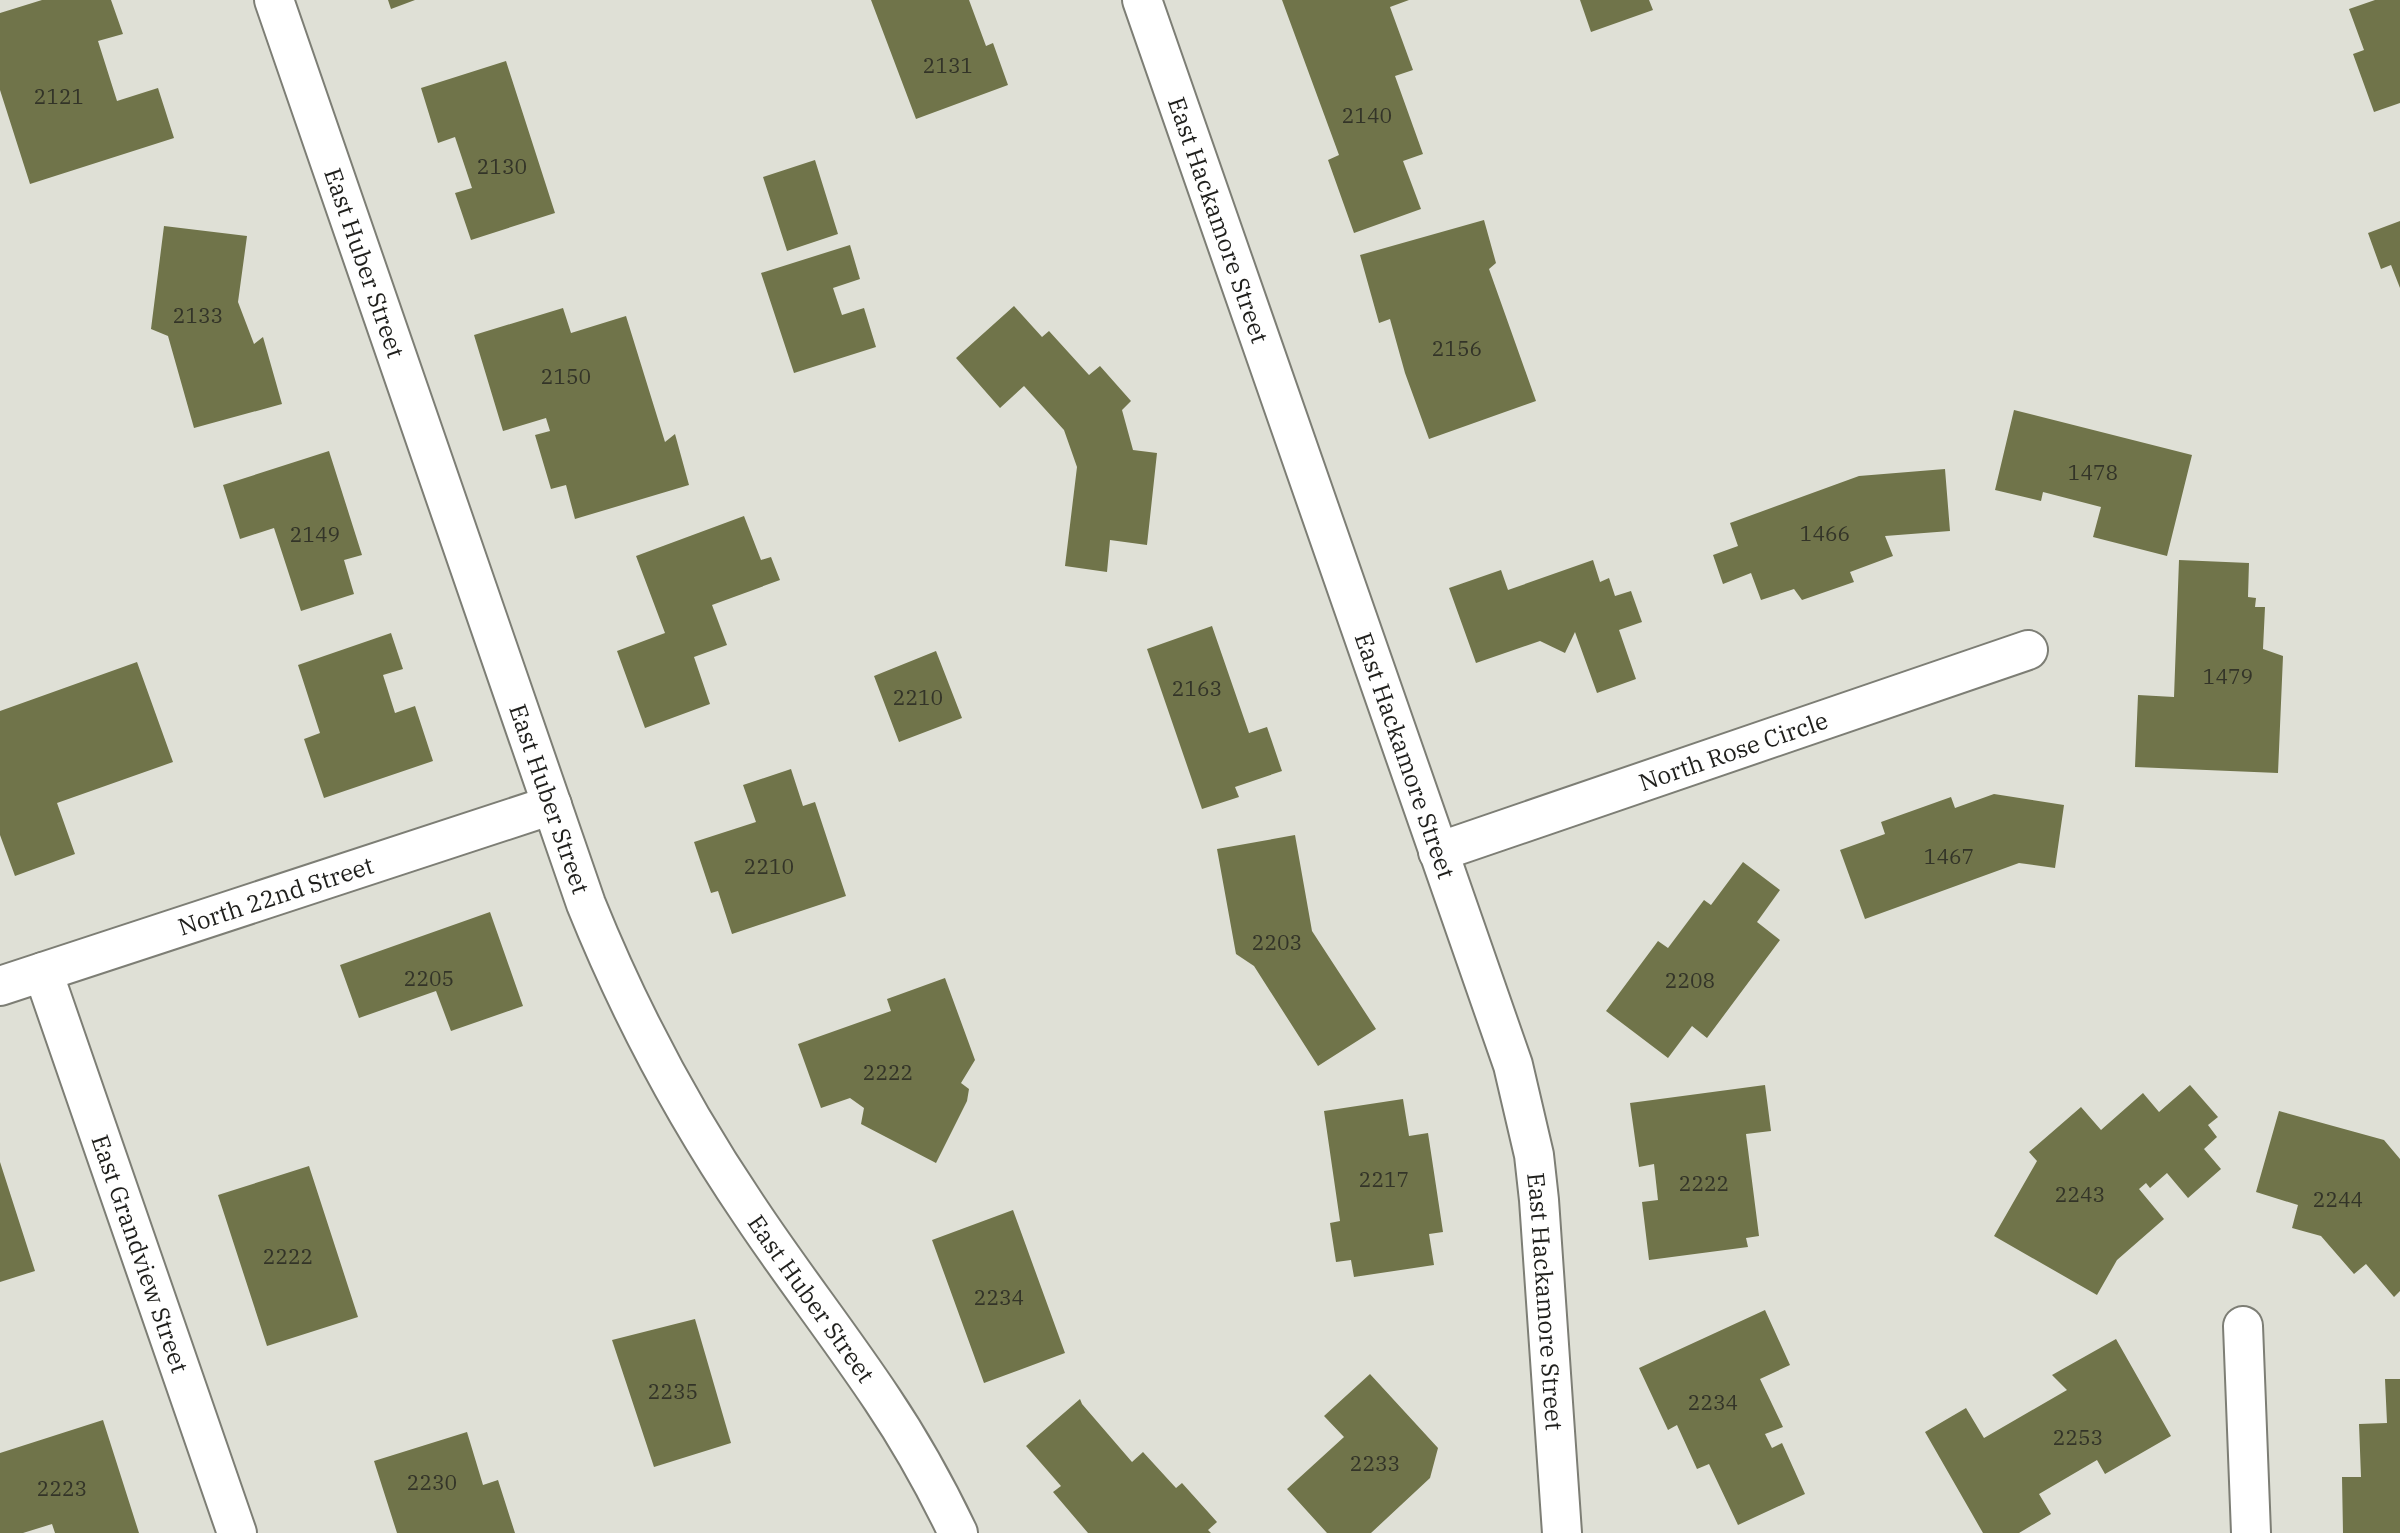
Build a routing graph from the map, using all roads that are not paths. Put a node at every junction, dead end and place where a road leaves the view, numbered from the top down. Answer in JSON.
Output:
{"nodes":[{"id":1,"x":274,"y":0,"type":"edge"},
{"id":2,"x":1142,"y":0,"type":"edge"},
{"id":3,"x":2028,"y":650,"type":"dead end"},
{"id":4,"x":552,"y":805,"type":"junction"},
{"id":5,"x":1438,"y":852,"type":"junction"},
{"id":6,"x":43,"y":972,"type":"junction"},
{"id":7,"x":0,"y":986,"type":"edge"},
{"id":8,"x":2243,"y":1326,"type":"dead end"},
{"id":9,"x":237,"y":1533,"type":"edge"},
{"id":10,"x":958,"y":1533,"type":"edge"},
{"id":11,"x":1562,"y":1533,"type":"edge"},
{"id":12,"x":2250,"y":1533,"type":"edge"}],
"edges":[{"from":1,"to":4,"type":"street","name":"East Huber Street"},
{"from":2,"to":5,"type":"street","name":"East Hackamore Street"},
{"from":3,"to":5,"type":"street","name":"North Rose Circle"},
{"from":4,"to":6,"type":"street","name":"North 22nd Street"},
{"from":4,"to":10,"type":"street","name":"East Huber Street"},
{"from":5,"to":11,"type":"street","name":"East Hackamore Street"},
{"from":6,"to":7,"type":"street","name":"North 22nd Street"},
{"from":6,"to":9,"type":"street","name":"East Grandview Street"},
{"from":8,"to":12,"type":"street"}]}
